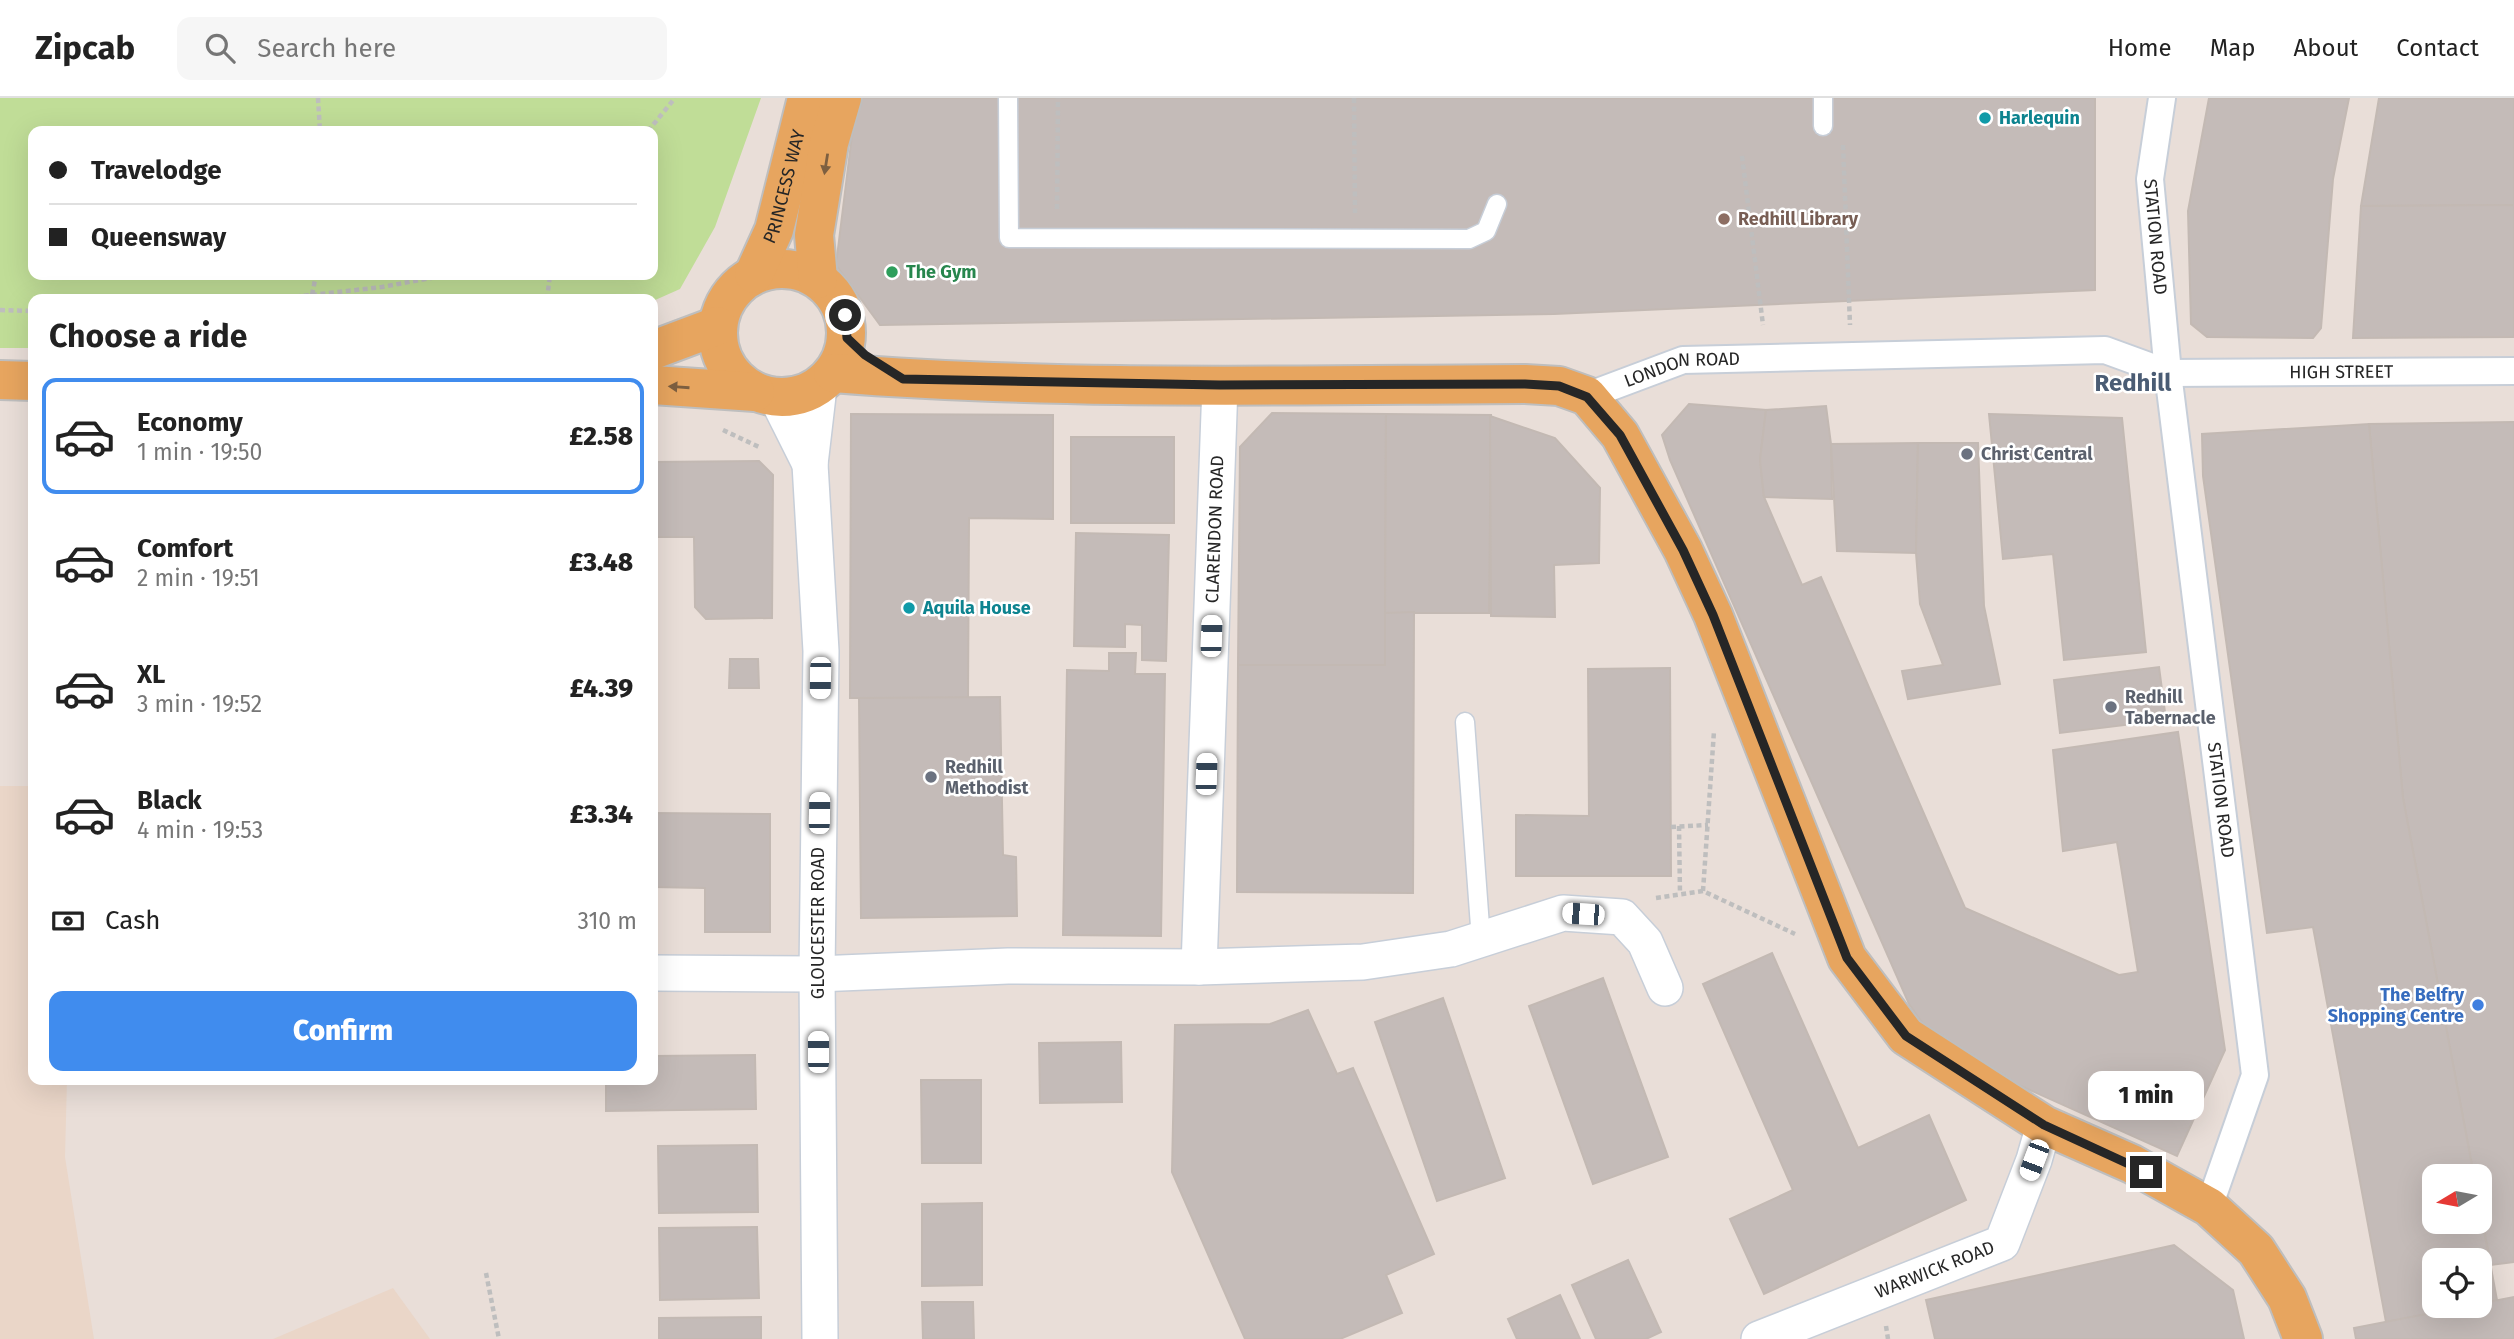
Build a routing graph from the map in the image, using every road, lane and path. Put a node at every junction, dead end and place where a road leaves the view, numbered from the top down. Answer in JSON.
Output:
{"nodes":[{"id":1,"x":318,"y":98,"type":"edge"},
{"id":2,"x":675,"y":98,"type":"edge"},
{"id":3,"x":807,"y":98,"type":"edge"},
{"id":4,"x":842,"y":98,"type":"edge"},
{"id":5,"x":1008,"y":98,"type":"edge"},
{"id":6,"x":1058,"y":98,"type":"edge"},
{"id":7,"x":1354,"y":98,"type":"edge"},
{"id":8,"x":1823,"y":98,"type":"edge"},
{"id":9,"x":2162,"y":98,"type":"edge"},
{"id":10,"x":320,"y":126,"type":"edge"},
{"id":11,"x":653,"y":126,"type":"edge"},
{"id":12,"x":1823,"y":127,"type":"dead end"},
{"id":13,"x":1843,"y":137,"type":"dead end"},
{"id":14,"x":1742,"y":156,"type":"dead end"},
{"id":15,"x":1497,"y":204,"type":"dead end"},
{"id":16,"x":1057,"y":238,"type":"junction"},
{"id":17,"x":1355,"y":239,"type":"junction"},
{"id":18,"x":754,"y":274,"type":"junction"},
{"id":19,"x":818,"y":279,"type":"junction"},
{"id":20,"x":420,"y":280,"type":"edge"},
{"id":21,"x":321,"y":294,"type":"edge"},
{"id":22,"x":0,"y":310,"type":"edge"},
{"id":23,"x":28,"y":311,"type":"edge"},
{"id":24,"x":717,"y":326,"type":"junction"},
{"id":25,"x":1850,"y":329,"type":"dead end"},
{"id":26,"x":1764,"y":332,"type":"dead end"},
{"id":27,"x":847,"y":338,"type":"junction"},
{"id":28,"x":658,"y":348,"type":"edge"},
{"id":29,"x":2514,"y":371,"type":"edge"},
{"id":30,"x":2168,"y":373,"type":"junction"},
{"id":31,"x":903,"y":379,"type":"junction"},
{"id":32,"x":0,"y":380,"type":"edge"},
{"id":33,"x":826,"y":380,"type":"junction"},
{"id":34,"x":28,"y":381,"type":"edge"},
{"id":35,"x":1220,"y":385,"type":"junction"},
{"id":36,"x":658,"y":386,"type":"edge"},
{"id":37,"x":766,"y":395,"type":"junction"},
{"id":38,"x":1587,"y":397,"type":"junction"},
{"id":39,"x":810,"y":464,"type":"junction"},
{"id":40,"x":1715,"y":718,"type":"dead end"},
{"id":41,"x":1465,"y":722,"type":"dead end"},
{"id":42,"x":1708,"y":825,"type":"junction"},
{"id":43,"x":1679,"y":826,"type":"junction"},
{"id":44,"x":1671,"y":827,"type":"dead end"},
{"id":45,"x":1703,"y":891,"type":"junction"},
{"id":46,"x":1680,"y":894,"type":"junction"},
{"id":47,"x":1654,"y":898,"type":"dead end"},
{"id":48,"x":1481,"y":940,"type":"junction"},
{"id":49,"x":1847,"y":958,"type":"junction"},
{"id":50,"x":1199,"y":967,"type":"junction"},
{"id":51,"x":658,"y":973,"type":"edge"},
{"id":52,"x":817,"y":974,"type":"junction"},
{"id":53,"x":1665,"y":988,"type":"dead end"},
{"id":54,"x":2044,"y":1125,"type":"junction"},
{"id":55,"x":2209,"y":1207,"type":"junction"},
{"id":56,"x":486,"y":1273,"type":"dead end"},
{"id":57,"x":1792,"y":1335,"type":"edge"},
{"id":58,"x":499,"y":1339,"type":"edge"},
{"id":59,"x":820,"y":1339,"type":"edge"},
{"id":60,"x":1759,"y":1339,"type":"edge"},
{"id":61,"x":2303,"y":1339,"type":"edge"}],
"edges":[{"from":1,"to":10,"type":"path"},
{"from":2,"to":11,"type":"path"},
{"from":3,"to":18,"type":"main road","name":"PRINCESS WAY"},
{"from":4,"to":19,"type":"main road","name":"PRINCESS WAY","one_way":true},
{"from":5,"to":16,"type":"lane"},
{"from":6,"to":16,"type":"path"},
{"from":7,"to":17,"type":"path"},
{"from":8,"to":12,"type":"lane"},
{"from":9,"to":30,"type":"street","name":"STATION ROAD"},
{"from":13,"to":25,"type":"path"},
{"from":14,"to":26,"type":"path"},
{"from":15,"to":17,"type":"lane"},
{"from":16,"to":17,"type":"lane"},
{"from":18,"to":19,"type":"main road"},
{"from":18,"to":24,"type":"main road"},
{"from":19,"to":27,"type":"main road"},
{"from":20,"to":21,"type":"path"},
{"from":22,"to":23,"type":"path"},
{"from":24,"to":28,"type":"main road"},
{"from":24,"to":37,"type":"main road"},
{"from":27,"to":31,"type":"main road"},
{"from":27,"to":33,"type":"main road"},
{"from":29,"to":30,"type":"street","name":"HIGH STREET"},
{"from":30,"to":38,"type":"street","name":"LONDON ROAD"},
{"from":30,"to":55,"type":"street","name":"STATION ROAD"},
{"from":31,"to":33,"type":"main road"},
{"from":31,"to":35,"type":"main road"},
{"from":32,"to":34,"type":"main road"},
{"from":33,"to":37,"type":"main road"},
{"from":33,"to":39,"type":"street","name":"GLOUCESTER ROAD"},
{"from":35,"to":38,"type":"main road"},
{"from":35,"to":50,"type":"street","name":"CLARENDON ROAD"},
{"from":37,"to":36,"type":"main road","one_way":true},
{"from":37,"to":39,"type":"street","name":"GLOUCESTER ROAD"},
{"from":38,"to":49,"type":"main road"},
{"from":39,"to":52,"type":"street","name":"GLOUCESTER ROAD"},
{"from":40,"to":42,"type":"path"},
{"from":41,"to":48,"type":"lane"},
{"from":42,"to":43,"type":"path"},
{"from":42,"to":45,"type":"path"},
{"from":43,"to":44,"type":"path"},
{"from":43,"to":46,"type":"path"},
{"from":45,"to":46,"type":"path"},
{"from":45,"to":49,"type":"path"},
{"from":46,"to":47,"type":"path"},
{"from":48,"to":50,"type":"street"},
{"from":48,"to":53,"type":"street"},
{"from":49,"to":54,"type":"main road"},
{"from":50,"to":52,"type":"street"},
{"from":51,"to":52,"type":"street"},
{"from":52,"to":59,"type":"street","name":"GLOUCESTER ROAD"},
{"from":54,"to":55,"type":"main road"},
{"from":54,"to":57,"type":"street","name":"WARWICK ROAD"},
{"from":55,"to":61,"type":"main road"},
{"from":56,"to":58,"type":"path"},
{"from":57,"to":60,"type":"street","name":"WARWICK ROAD"}]}
